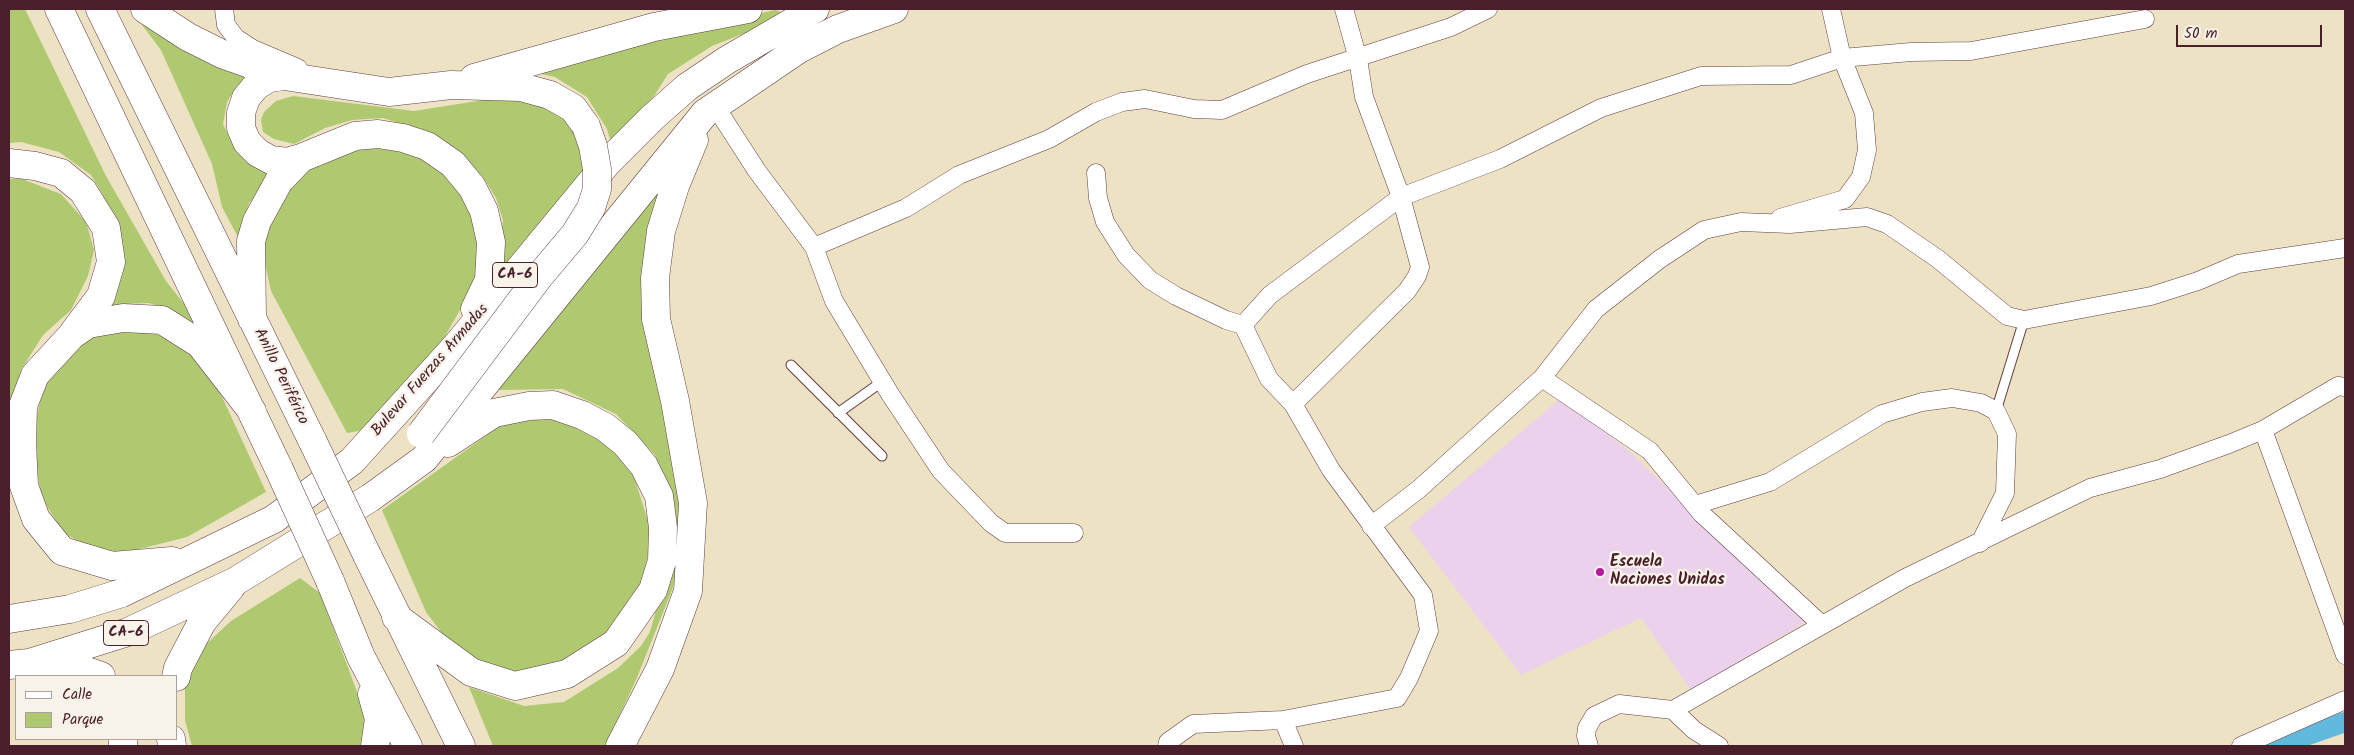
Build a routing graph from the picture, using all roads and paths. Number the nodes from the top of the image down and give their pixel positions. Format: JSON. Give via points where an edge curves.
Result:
{"nodes":[{"id":1,"x":59,"y":9,"type":"edge"},
{"id":2,"x":100,"y":9,"type":"edge"},
{"id":3,"x":145,"y":9,"type":"edge"},
{"id":4,"x":224,"y":9,"type":"edge"},
{"id":5,"x":748,"y":9,"type":"edge"},
{"id":6,"x":815,"y":9,"type":"edge"},
{"id":7,"x":894,"y":9,"type":"edge"},
{"id":8,"x":1344,"y":9,"type":"edge"},
{"id":9,"x":1488,"y":9,"type":"edge"},
{"id":10,"x":1832,"y":9,"type":"edge"},
{"id":11,"x":2145,"y":19,"type":"dead end"},
{"id":12,"x":1842,"y":58,"type":"junction"},
{"id":13,"x":1358,"y":59,"type":"junction"},
{"id":14,"x":284,"y":76,"type":"junction"},
{"id":15,"x":451,"y":84,"type":"junction"},
{"id":16,"x":337,"y":85,"type":"junction"},
{"id":17,"x":710,"y":109,"type":"junction"},
{"id":18,"x":301,"y":158,"type":"junction"},
{"id":19,"x":9,"y":163,"type":"edge"},
{"id":20,"x":1096,"y":174,"type":"dead end"},
{"id":21,"x":1401,"y":197,"type":"junction"},
{"id":22,"x":1768,"y":223,"type":"junction"},
{"id":23,"x":814,"y":247,"type":"junction"},
{"id":24,"x":2345,"y":248,"type":"edge"},
{"id":25,"x":252,"y":319,"type":"junction"},
{"id":26,"x":2024,"y":320,"type":"junction"},
{"id":27,"x":1243,"y":325,"type":"junction"},
{"id":28,"x":72,"y":336,"type":"junction"},
{"id":29,"x":456,"y":345,"type":"junction"},
{"id":30,"x":790,"y":365,"type":"dead end"},
{"id":31,"x":1542,"y":378,"type":"junction"},
{"id":32,"x":882,"y":381,"type":"junction"},
{"id":33,"x":2345,"y":387,"type":"edge"},
{"id":34,"x":1293,"y":404,"type":"junction"},
{"id":35,"x":252,"y":411,"type":"junction"},
{"id":36,"x":1996,"y":411,"type":"junction"},
{"id":37,"x":838,"y":413,"type":"junction"},
{"id":38,"x":2263,"y":430,"type":"junction"},
{"id":39,"x":423,"y":447,"type":"junction"},
{"id":40,"x":882,"y":456,"type":"dead end"},
{"id":41,"x":1695,"y":505,"type":"junction"},
{"id":42,"x":1371,"y":526,"type":"junction"},
{"id":43,"x":1074,"y":534,"type":"dead end"},
{"id":44,"x":1980,"y":543,"type":"junction"},
{"id":45,"x":218,"y":545,"type":"junction"},
{"id":46,"x":236,"y":582,"type":"junction"},
{"id":47,"x":396,"y":617,"type":"junction"},
{"id":48,"x":9,"y":619,"type":"edge"},
{"id":49,"x":1822,"y":625,"type":"junction"},
{"id":50,"x":2345,"y":655,"type":"edge"},
{"id":51,"x":362,"y":656,"type":"junction"},
{"id":52,"x":19,"y":664,"type":"edge"},
{"id":53,"x":98,"y":675,"type":"edge"},
{"id":54,"x":176,"y":675,"type":"edge"},
{"id":55,"x":2345,"y":700,"type":"edge"},
{"id":56,"x":1673,"y":710,"type":"junction"},
{"id":57,"x":379,"y":719,"type":"junction"},
{"id":58,"x":1283,"y":720,"type":"junction"},
{"id":59,"x":375,"y":746,"type":"edge"},
{"id":60,"x":388,"y":746,"type":"edge"},
{"id":61,"x":408,"y":746,"type":"edge"},
{"id":62,"x":461,"y":746,"type":"edge"},
{"id":63,"x":620,"y":746,"type":"edge"},
{"id":64,"x":1167,"y":746,"type":"edge"},
{"id":65,"x":1294,"y":746,"type":"edge"},
{"id":66,"x":1589,"y":746,"type":"edge"},
{"id":67,"x":1719,"y":746,"type":"edge"},
{"id":68,"x":2241,"y":746,"type":"edge"}],
"edges":[{"from":1,"to":35,"type":"highway"},
{"from":2,"to":25,"type":"highway","name":"Anillo Periférico"},
{"from":3,"to":14,"type":"highway","via":[[222,54]]},
{"from":4,"to":16,"type":"street","via":[[226,25],[236,38],[253,49]]},
{"from":5,"to":15,"type":"highway","via":[[654,27]]},
{"from":6,"to":29,"type":"highway","name":"Bulevar Fuerzas Armadas","number":"CA-6","via":[[727,60],[687,87],[652,118],[607,163]]},
{"from":7,"to":17,"type":"highway","number":"CA-6","via":[[838,29],[799,49]]},
{"from":8,"to":13,"type":"street"},
{"from":9,"to":13,"type":"street","via":[[1451,27]]},
{"from":10,"to":12,"type":"street"},
{"from":11,"to":12,"type":"street","via":[[1971,51]]},
{"from":12,"to":21,"type":"street","via":[[1791,75],[1701,76],[1602,108],[1500,159]]},
{"from":12,"to":22,"type":"street","via":[[1864,113],[1866,150],[1861,177],[1845,199]]},
{"from":13,"to":21,"type":"street","via":[[1364,97]]},
{"from":13,"to":23,"type":"street","via":[[1306,74],[1222,110],[1194,109],[1153,100],[1122,102],[1096,112],[1049,139],[959,175],[906,208]]},
{"from":14,"to":16,"type":"highway"},
{"from":14,"to":18,"type":"highway","via":[[269,78],[246,98],[241,128],[247,142],[271,160],[287,162]]},
{"from":15,"to":16,"type":"highway","via":[[389,92]]},
{"from":15,"to":39,"type":"highway","bridge":true,"via":[[521,87],[550,95],[573,108],[586,126],[593,146],[597,189],[591,208],[575,234],[538,278]]},
{"from":17,"to":23,"type":"street"},
{"from":17,"to":39,"type":"highway","number":"CA-6"},
{"from":17,"to":63,"type":"highway","via":[[675,186],[661,231],[655,278],[656,320],[693,502],[688,591],[660,669]]},
{"from":18,"to":25,"type":"highway","via":[[279,181],[257,221],[251,241]]},
{"from":18,"to":29,"type":"highway","via":[[354,136],[378,134],[427,146],[453,164],[472,187],[484,212],[491,242],[489,280]]},
{"from":19,"to":28,"type":"highway","via":[[61,173],[83,191],[106,228],[111,262],[101,296]]},
{"from":20,"to":27,"type":"street","via":[[1105,222],[1126,255],[1150,280],[1176,296]]},
{"from":21,"to":27,"type":"street","via":[[1270,295]]},
{"from":21,"to":34,"type":"street","via":[[1418,254],[1418,276],[1408,291]]},
{"from":22,"to":26,"type":"street","via":[[1790,224],[1867,216],[1887,224],[1938,259],[2007,316]]},
{"from":22,"to":31,"type":"street","via":[[1741,222],[1704,230],[1660,259],[1596,310]]},
{"from":23,"to":32,"type":"street","via":[[834,301]]},
{"from":24,"to":26,"type":"street","via":[[2238,264],[2152,296]]},
{"from":25,"to":47,"type":"highway","name":"Anillo Periférico","bridge":true},
{"from":26,"to":36,"type":"lane"},
{"from":27,"to":34,"type":"street","via":[[1269,379]]},
{"from":28,"to":35,"type":"highway","via":[[88,324],[123,318],[162,320],[200,344]]},
{"from":28,"to":45,"type":"highway","via":[[35,375],[23,406],[24,486],[36,519],[62,550],[112,566],[167,563]]},
{"from":29,"to":45,"type":"highway","name":"Bulevar Fuerzas Armadas","number":"CA-6","via":[[352,461],[274,519]]},
{"from":30,"to":37,"type":"lane"},
{"from":31,"to":41,"type":"street","via":[[1650,451]]},
{"from":31,"to":42,"type":"street","via":[[1419,489]]},
{"from":32,"to":37,"type":"lane"},
{"from":32,"to":43,"type":"street","via":[[941,471],[991,523],[1005,533]]},
{"from":33,"to":38,"type":"street","via":[[2338,386]]},
{"from":34,"to":42,"type":"street","via":[[1331,470]]},
{"from":35,"to":51,"type":"highway","bridge":true},
{"from":36,"to":41,"type":"street","via":[[1981,403],[1952,398],[1922,402],[1882,414],[1770,482]]},
{"from":36,"to":44,"type":"street","via":[[2008,434],[2005,493]]},
{"from":37,"to":40,"type":"lane"},
{"from":38,"to":44,"type":"street","via":[[2160,469],[2090,488]]},
{"from":38,"to":50,"type":"street"},
{"from":39,"to":46,"type":"highway","number":"CA-6","via":[[370,498]]},
{"from":39,"to":47,"type":"highway","via":[[494,413],[553,405],[582,415],[625,443],[644,466],[659,496],[663,528],[662,561],[653,590],[616,643],[567,674],[514,686],[471,672]]},
{"from":41,"to":49,"type":"street"},
{"from":42,"to":58,"type":"street","via":[[1424,595],[1429,631],[1409,678],[1397,698]]},
{"from":44,"to":49,"type":"street","via":[[1905,578]]},
{"from":45,"to":48,"type":"highway","name":"Bulevar Fuerzas Armadas","number":"CA-6","via":[[122,593],[70,609]]},
{"from":46,"to":52,"type":"highway","number":"CA-6","via":[[128,632]]},
{"from":46,"to":54,"type":"highway","via":[[202,622]]},
{"from":47,"to":62,"type":"highway","name":"Anillo Periférico"},
{"from":49,"to":56,"type":"street"},
{"from":51,"to":57,"type":"highway"},
{"from":51,"to":61,"type":"highway"},
{"from":52,"to":53,"type":"highway","via":[[69,665]]},
{"from":55,"to":68,"type":"street"},
{"from":56,"to":66,"type":"street","via":[[1618,704],[1594,716],[1587,728]]},
{"from":56,"to":67,"type":"street","via":[[1694,730]]},
{"from":57,"to":59,"type":"highway"},
{"from":57,"to":60,"type":"highway"},
{"from":58,"to":64,"type":"street","via":[[1193,724]]},
{"from":58,"to":65,"type":"street"}]}
